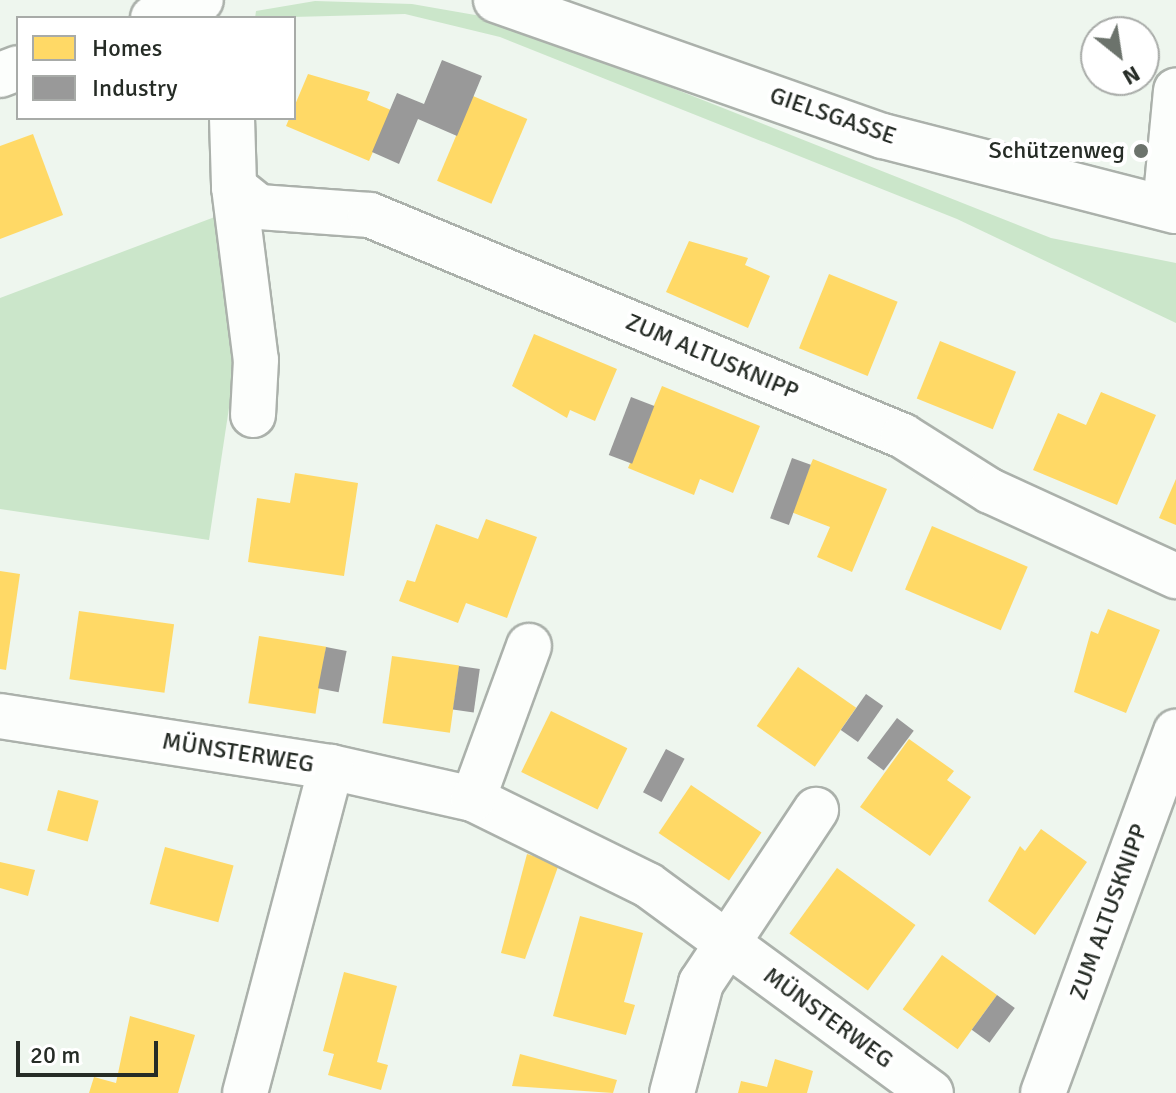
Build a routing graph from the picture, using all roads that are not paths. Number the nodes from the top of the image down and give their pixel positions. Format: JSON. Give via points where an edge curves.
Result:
{"nodes":[{"id":1,"x":201,"y":0,"type":"edge"},
{"id":2,"x":496,"y":0,"type":"edge"},
{"id":3,"x":158,"y":16,"type":"edge"},
{"id":4,"x":1176,"y":91,"type":"edge"},
{"id":5,"x":232,"y":120,"type":"edge"},
{"id":6,"x":234,"y":187,"type":"junction"},
{"id":7,"x":1170,"y":209,"type":"edge"},
{"id":8,"x":253,"y":415,"type":"dead end"},
{"id":9,"x":1176,"y":576,"type":"edge"},
{"id":10,"x":529,"y":646,"type":"dead end"},
{"id":11,"x":0,"y":716,"type":"edge"},
{"id":12,"x":1176,"y":732,"type":"edge"},
{"id":13,"x":331,"y":767,"type":"junction"},
{"id":14,"x":473,"y":799,"type":"junction"},
{"id":15,"x":816,"y":810,"type":"dead end"},
{"id":16,"x":726,"y":943,"type":"junction"},
{"id":17,"x":245,"y":1093,"type":"edge"},
{"id":18,"x":672,"y":1093,"type":"edge"},
{"id":19,"x":931,"y":1093,"type":"edge"},
{"id":20,"x":1043,"y":1093,"type":"edge"}],
"edges":[{"from":1,"to":3,"type":"street"},
{"from":2,"to":7,"type":"street","name":"GIELSGASSE","via":[[883,136]]},
{"from":4,"to":7,"type":"street"},
{"from":5,"to":6,"type":"street"},
{"from":6,"to":8,"type":"street","via":[[256,360]]},
{"from":6,"to":9,"type":"street","name":"ZUM ALTUSKNIPP","via":[[259,207],[370,215],[399,226],[903,436],[990,491]]},
{"from":10,"to":14,"type":"street"},
{"from":11,"to":13,"type":"street","name":"MÜNSTERWEG"},
{"from":12,"to":20,"type":"street","name":"ZUM ALTUSKNIPP"},
{"from":13,"to":14,"type":"street","name":"MÜNSTERWEG"},
{"from":13,"to":17,"type":"street"},
{"from":14,"to":16,"type":"street","name":"MÜNSTERWEG","via":[[648,885]]},
{"from":15,"to":16,"type":"street"},
{"from":16,"to":18,"type":"street","via":[[701,983]]},
{"from":16,"to":19,"type":"street","name":"MÜNSTERWEG"}]}
